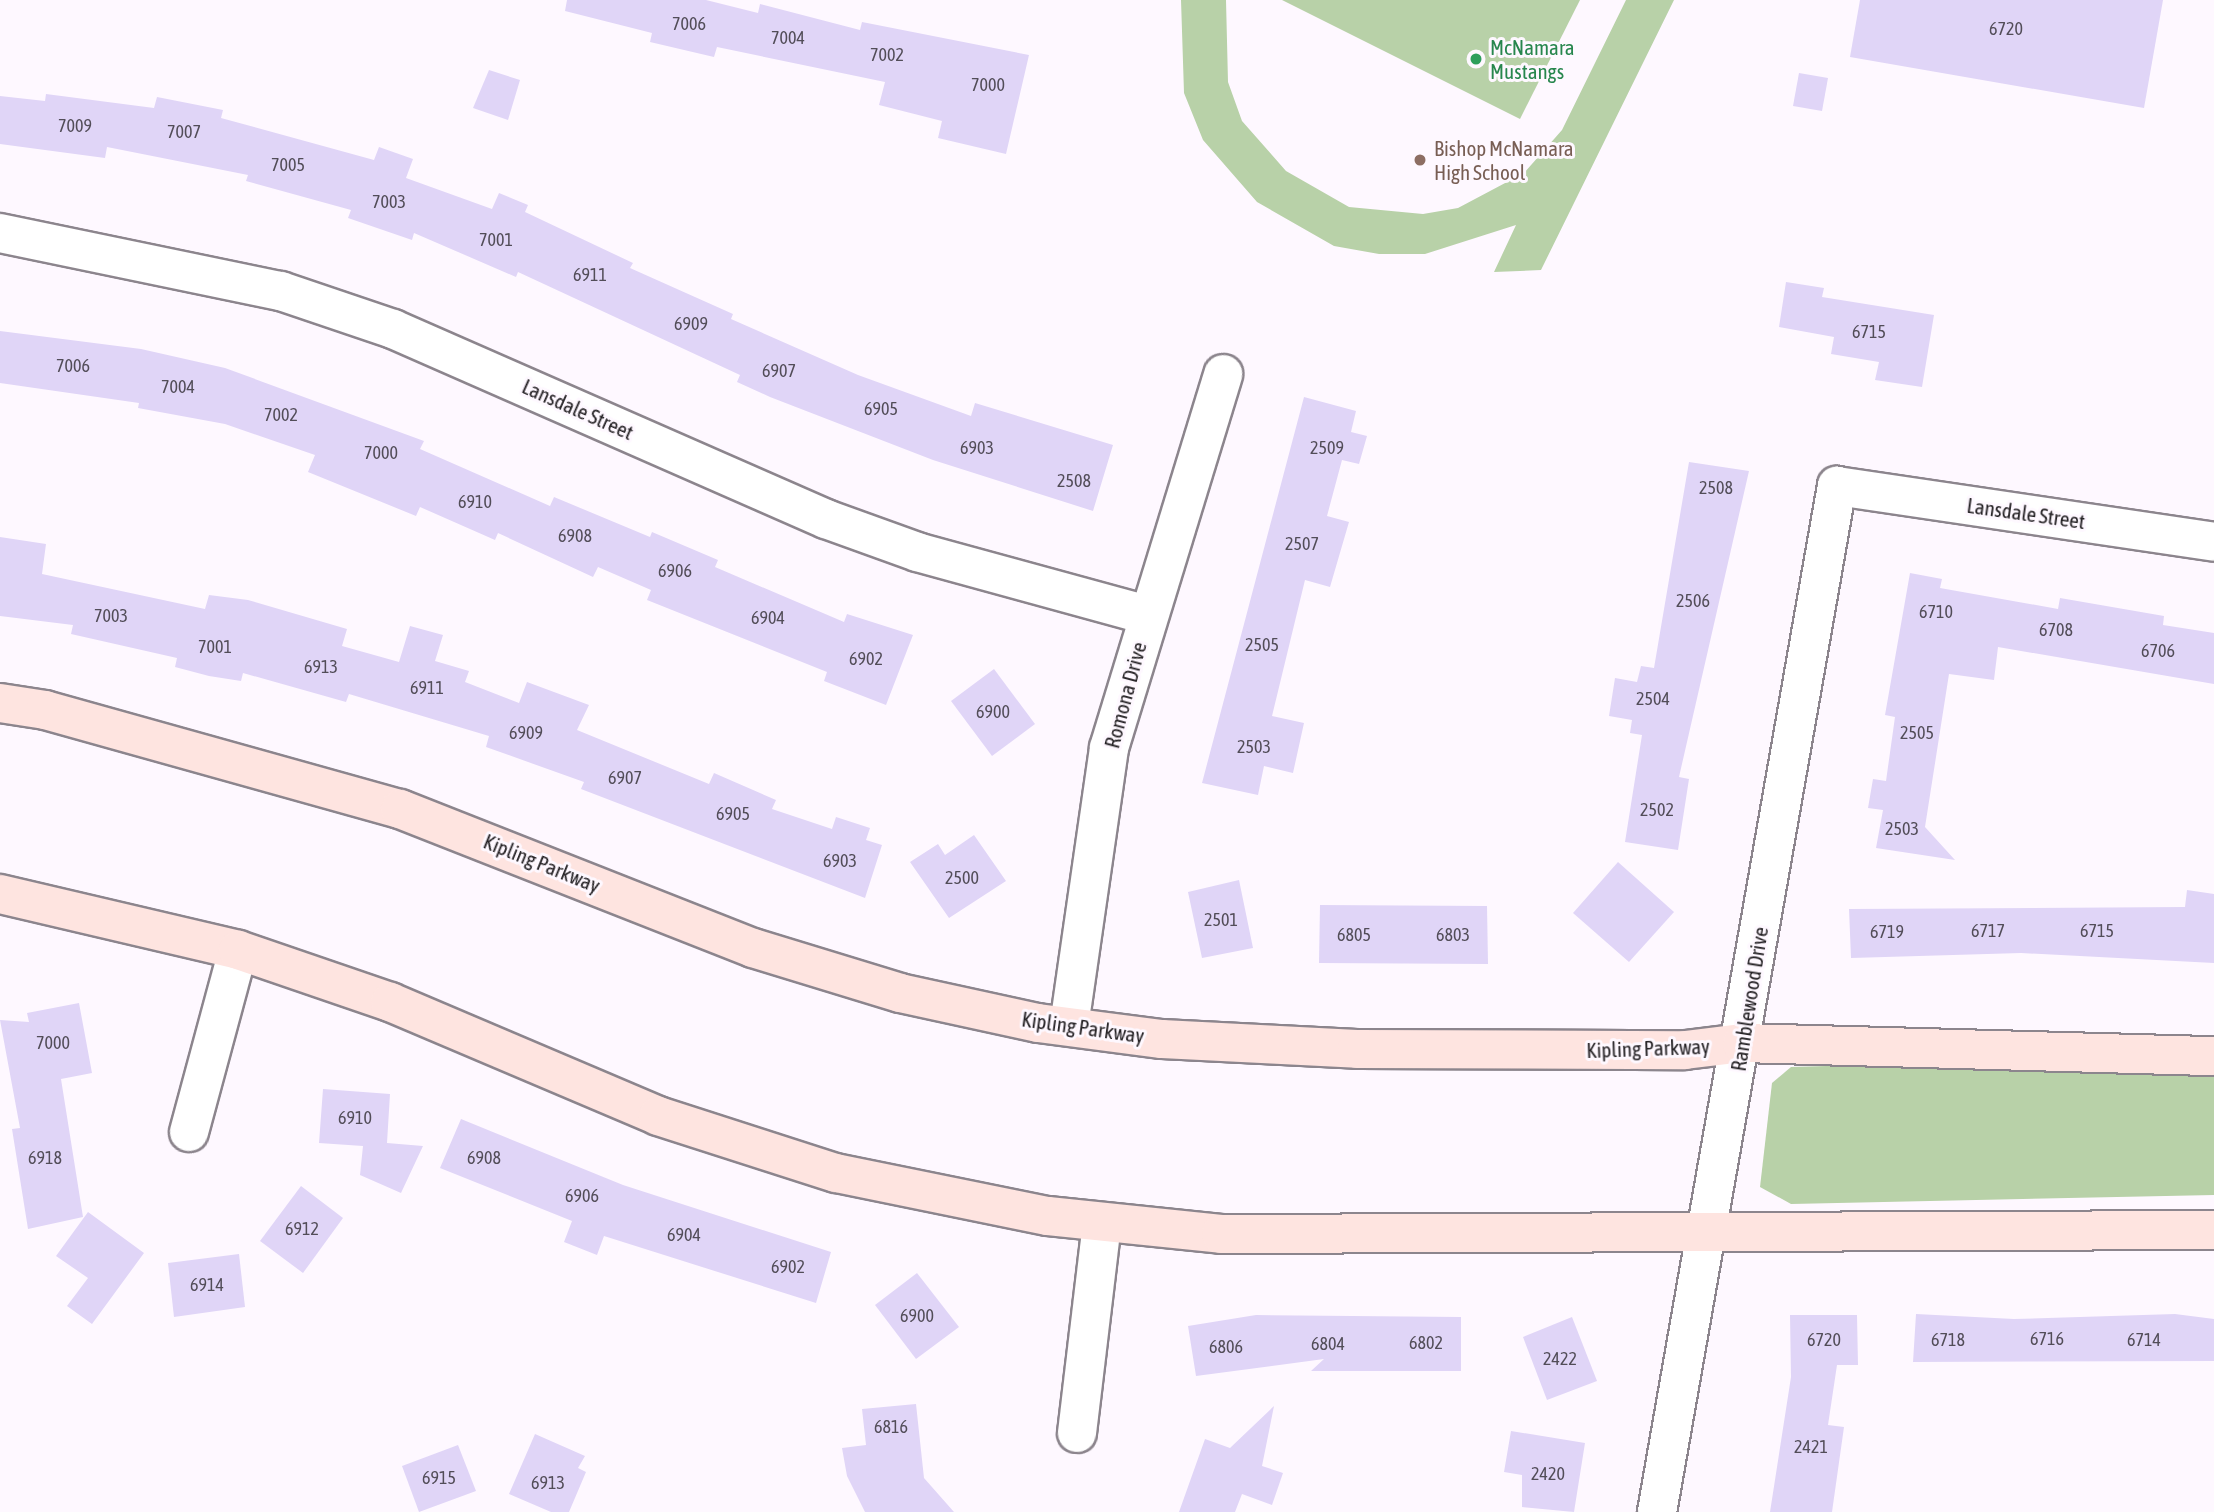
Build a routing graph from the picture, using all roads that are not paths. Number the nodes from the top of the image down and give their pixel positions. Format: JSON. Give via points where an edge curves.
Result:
{"nodes":[{"id":1,"x":0,"y":233,"type":"edge"},
{"id":2,"x":1223,"y":374,"type":"dead end"},
{"id":3,"x":1837,"y":486,"type":"joint"},
{"id":4,"x":2214,"y":542,"type":"edge"},
{"id":5,"x":1147,"y":615,"type":"junction"},
{"id":6,"x":0,"y":702,"type":"edge"},
{"id":7,"x":0,"y":894,"type":"edge"},
{"id":8,"x":238,"y":950,"type":"junction"},
{"id":9,"x":1069,"y":1026,"type":"junction"},
{"id":10,"x":1742,"y":1043,"type":"junction"},
{"id":11,"x":2214,"y":1056,"type":"edge"},
{"id":12,"x":189,"y":1132,"type":"dead end"},
{"id":13,"x":1102,"y":1223,"type":"junction"},
{"id":14,"x":2214,"y":1230,"type":"edge"},
{"id":15,"x":1711,"y":1231,"type":"junction"},
{"id":16,"x":1077,"y":1433,"type":"dead end"},
{"id":17,"x":1657,"y":1512,"type":"edge"}],
"edges":[{"from":1,"to":5,"type":"street","name":"Lansdale Street","via":[[144,259],[306,300],[393,329],[826,519],[917,552]]},
{"from":2,"to":5,"type":"street","name":"Romona Drive"},
{"from":3,"to":4,"type":"street","name":"Lansdale Street"},
{"from":3,"to":10,"type":"street","name":"Ramblewood Drive"},
{"from":5,"to":9,"type":"street","name":"Romona Drive","via":[[1109,748]]},
{"from":6,"to":9,"type":"street","name":"Kipling Parkway","via":[[45,709],[400,809],[753,948],[851,978]]},
{"from":7,"to":8,"type":"street"},
{"from":8,"to":12,"type":"street"},
{"from":8,"to":13,"type":"street","via":[[390,1002],[658,1116],[823,1169]]},
{"from":9,"to":10,"type":"street","name":"Kipling Parkway","via":[[1162,1039],[1357,1049],[1685,1050]]},
{"from":10,"to":11,"type":"street","name":"Kipling Parkway"},
{"from":10,"to":15,"type":"street","name":"Ramblewood Drive"},
{"from":13,"to":15,"type":"street","via":[[1221,1234]]},
{"from":13,"to":16,"type":"street"},
{"from":14,"to":15,"type":"street"},
{"from":15,"to":17,"type":"street","name":"Ramblewood Drive"}]}
